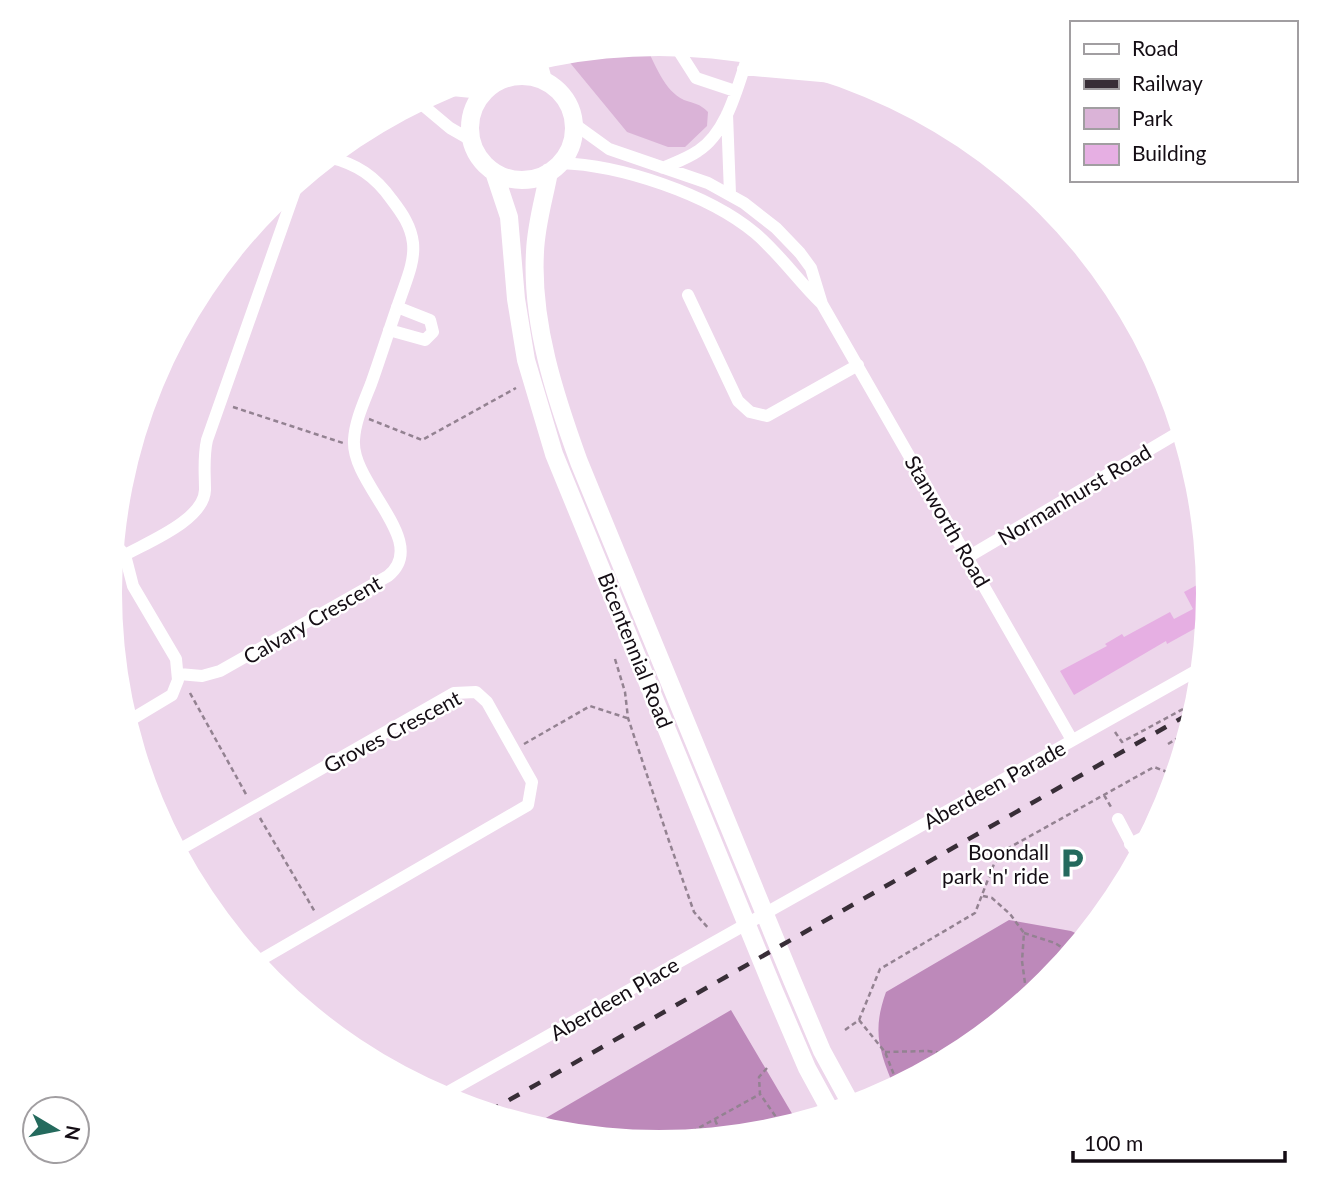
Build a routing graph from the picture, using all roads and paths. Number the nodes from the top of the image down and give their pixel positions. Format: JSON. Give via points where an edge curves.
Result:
{"nodes":[{"id":1,"x":682,"y":57,"type":"edge"},
{"id":2,"x":745,"y":63,"type":"edge"},
{"id":3,"x":540,"y":69,"type":"edge"},
{"id":4,"x":743,"y":69,"type":"junction"},
{"id":5,"x":797,"y":74,"type":"edge"},
{"id":6,"x":544,"y":80,"type":"junction"},
{"id":7,"x":492,"y":82,"type":"edge"},
{"id":8,"x":489,"y":83,"type":"edge"},
{"id":9,"x":735,"y":91,"type":"junction"},
{"id":10,"x":427,"y":108,"type":"edge"},
{"id":11,"x":727,"y":114,"type":"junction"},
{"id":12,"x":573,"y":123,"type":"junction"},
{"id":13,"x":471,"y":140,"type":"junction"},
{"id":14,"x":340,"y":161,"type":"edge"},
{"id":15,"x":555,"y":168,"type":"junction"},
{"id":16,"x":663,"y":168,"type":"junction"},
{"id":17,"x":494,"y":173,"type":"junction"},
{"id":18,"x":730,"y":194,"type":"junction"},
{"id":19,"x":291,"y":202,"type":"edge"},
{"id":20,"x":688,"y":295,"type":"dead end"},
{"id":21,"x":822,"y":304,"type":"junction"},
{"id":22,"x":397,"y":307,"type":"junction"},
{"id":23,"x":389,"y":330,"type":"junction"},
{"id":24,"x":858,"y":365,"type":"junction"},
{"id":25,"x":516,"y":388,"type":"dead end"},
{"id":26,"x":220,"y":402,"type":"junction"},
{"id":27,"x":359,"y":416,"type":"junction"},
{"id":28,"x":1173,"y":436,"type":"edge"},
{"id":29,"x":354,"y":443,"type":"junction"},
{"id":30,"x":125,"y":555,"type":"joint"},
{"id":31,"x":968,"y":557,"type":"junction"},
{"id":32,"x":615,"y":659,"type":"dead end"},
{"id":33,"x":179,"y":674,"type":"junction"},
{"id":34,"x":1189,"y":675,"type":"edge"},
{"id":35,"x":190,"y":693,"type":"dead end"},
{"id":36,"x":1183,"y":709,"type":"edge"},
{"id":37,"x":136,"y":716,"type":"edge"},
{"id":38,"x":628,"y":718,"type":"junction"},
{"id":39,"x":1108,"y":720,"type":"junction"},
{"id":40,"x":1176,"y":739,"type":"edge"},
{"id":41,"x":1072,"y":740,"type":"junction"},
{"id":42,"x":1168,"y":744,"type":"dead end"},
{"id":43,"x":515,"y":750,"type":"junction"},
{"id":44,"x":1166,"y":772,"type":"edge"},
{"id":45,"x":250,"y":802,"type":"dead end"},
{"id":46,"x":257,"y":813,"type":"dead end"},
{"id":47,"x":1118,"y":819,"type":"dead end"},
{"id":48,"x":1135,"y":841,"type":"edge"},
{"id":49,"x":1130,"y":844,"type":"junction"},
{"id":50,"x":186,"y":846,"type":"edge"},
{"id":51,"x":1132,"y":847,"type":"edge"},
{"id":52,"x":983,"y":896,"type":"junction"},
{"id":53,"x":787,"y":900,"type":"joint"},
{"id":54,"x":322,"y":924,"type":"junction"},
{"id":55,"x":709,"y":929,"type":"dead end"},
{"id":56,"x":1024,"y":933,"type":"junction"},
{"id":57,"x":1062,"y":948,"type":"edge"},
{"id":58,"x":264,"y":957,"type":"edge"},
{"id":59,"x":1025,"y":986,"type":"edge"},
{"id":60,"x":859,"y":1020,"type":"junction"},
{"id":61,"x":845,"y":1030,"type":"dead end"},
{"id":62,"x":885,"y":1052,"type":"junction"},
{"id":63,"x":937,"y":1052,"type":"edge"},
{"id":64,"x":767,"y":1068,"type":"dead end"},
{"id":65,"x":894,"y":1076,"type":"edge"},
{"id":66,"x":454,"y":1089,"type":"edge"},
{"id":67,"x":760,"y":1094,"type":"junction"},
{"id":68,"x":847,"y":1096,"type":"edge"},
{"id":69,"x":826,"y":1104,"type":"edge"},
{"id":70,"x":777,"y":1117,"type":"edge"},
{"id":71,"x":715,"y":1119,"type":"junction"},
{"id":72,"x":718,"y":1126,"type":"edge"},
{"id":73,"x":698,"y":1129,"type":"edge"}],
"edges":[{"from":1,"to":9,"type":"street","via":[[696,78]]},
{"from":2,"to":4,"type":"street"},
{"from":3,"to":6,"type":"main road"},
{"from":4,"to":5,"type":"street"},
{"from":4,"to":9,"type":"street"},
{"from":6,"to":7,"type":"main road","via":[[517,76]]},
{"from":6,"to":12,"type":"main road","via":[[564,98]]},
{"from":8,"to":13,"type":"main road","via":[[473,108]]},
{"from":9,"to":11,"type":"street"},
{"from":10,"to":13,"type":"street"},
{"from":11,"to":16,"type":"street","via":[[703,148]]},
{"from":11,"to":18,"type":"street"},
{"from":12,"to":15,"type":"main road","via":[[570,144]]},
{"from":12,"to":16,"type":"street","name":"Stanworth Road","via":[[609,149]]},
{"from":13,"to":17,"type":"main road"},
{"from":14,"to":22,"type":"street","name":"Calvary Crescent","via":[[375,179],[408,225],[414,256]]},
{"from":15,"to":17,"type":"main road","via":[[522,180]]},
{"from":15,"to":21,"type":"street","name":"Stanworth Road","via":[[589,164],[718,209],[758,236]]},
{"from":15,"to":68,"type":"main road","name":"Bicentennial Road","via":[[538,218],[535,271],[543,337],[558,400],[579,462],[753,887],[822,1051]]},
{"from":16,"to":18,"type":"street","name":"Stanworth Road"},
{"from":17,"to":69,"type":"main road","name":"Bicentennial Road","via":[[509,217],[526,360],[554,454],[774,991]]},
{"from":18,"to":21,"type":"street","name":"Stanworth Road","via":[[776,228],[800,253],[811,268]]},
{"from":19,"to":26,"type":"street"},
{"from":20,"to":24,"type":"street","via":[[738,401],[750,412],[766,416]]},
{"from":21,"to":24,"type":"street","name":"Stanworth Road"},
{"from":22,"to":23,"type":"street","name":"Calvary Crescent"},
{"from":22,"to":23,"type":"street","via":[[430,320],[433,332],[425,340]]},
{"from":23,"to":27,"type":"street","name":"Calvary Crescent"},
{"from":24,"to":31,"type":"street","name":"Stanworth Road"},
{"from":25,"to":27,"type":"path","via":[[422,440]]},
{"from":26,"to":29,"type":"path","via":[[331,441]]},
{"from":26,"to":30,"type":"street","via":[[203,454],[205,491],[200,507]]},
{"from":27,"to":29,"type":"street","name":"Calvary Crescent"},
{"from":28,"to":31,"type":"street","name":"Normanhurst Road"},
{"from":29,"to":33,"type":"street","name":"Calvary Crescent","via":[[360,470],[403,546],[396,570],[220,671],[202,676]]},
{"from":30,"to":33,"type":"street","via":[[134,586],[173,653]]},
{"from":31,"to":41,"type":"street","name":"Stanworth Road"},
{"from":32,"to":38,"type":"path"},
{"from":33,"to":37,"type":"street","via":[[172,695]]},
{"from":34,"to":39,"type":"street","name":"Aberdeen Parade"},
{"from":35,"to":45,"type":"path"},
{"from":36,"to":39,"type":"path","via":[[1122,742]]},
{"from":38,"to":43,"type":"path","via":[[590,706]]},
{"from":38,"to":55,"type":"path","via":[[694,912]]},
{"from":39,"to":41,"type":"street","name":"Aberdeen Parade"},
{"from":40,"to":42,"type":"path"},
{"from":41,"to":53,"type":"street","name":"Aberdeen Parade"},
{"from":43,"to":50,"type":"street","name":"Groves Crescent","via":[[482,696],[461,691]]},
{"from":43,"to":54,"type":"street","name":"Groves Crescent","via":[[532,782],[524,809]]},
{"from":44,"to":52,"type":"path","via":[[1154,767],[1005,850],[994,864]]},
{"from":46,"to":54,"type":"path"},
{"from":47,"to":49,"type":"street"},
{"from":48,"to":49,"type":"street"},
{"from":49,"to":51,"type":"street"},
{"from":52,"to":56,"type":"path","via":[[1010,914]]},
{"from":52,"to":60,"type":"path","via":[[967,919],[880,969]]},
{"from":53,"to":66,"type":"street","name":"Aberdeen Place"},
{"from":54,"to":58,"type":"street","name":"Groves Crescent"},
{"from":56,"to":57,"type":"path"},
{"from":56,"to":59,"type":"path"},
{"from":60,"to":61,"type":"path"},
{"from":60,"to":62,"type":"path"},
{"from":62,"to":63,"type":"path"},
{"from":62,"to":65,"type":"path"},
{"from":64,"to":67,"type":"path","via":[[759,1077]]},
{"from":67,"to":70,"type":"path"},
{"from":67,"to":71,"type":"path"},
{"from":71,"to":72,"type":"path"},
{"from":71,"to":73,"type":"path"}]}
